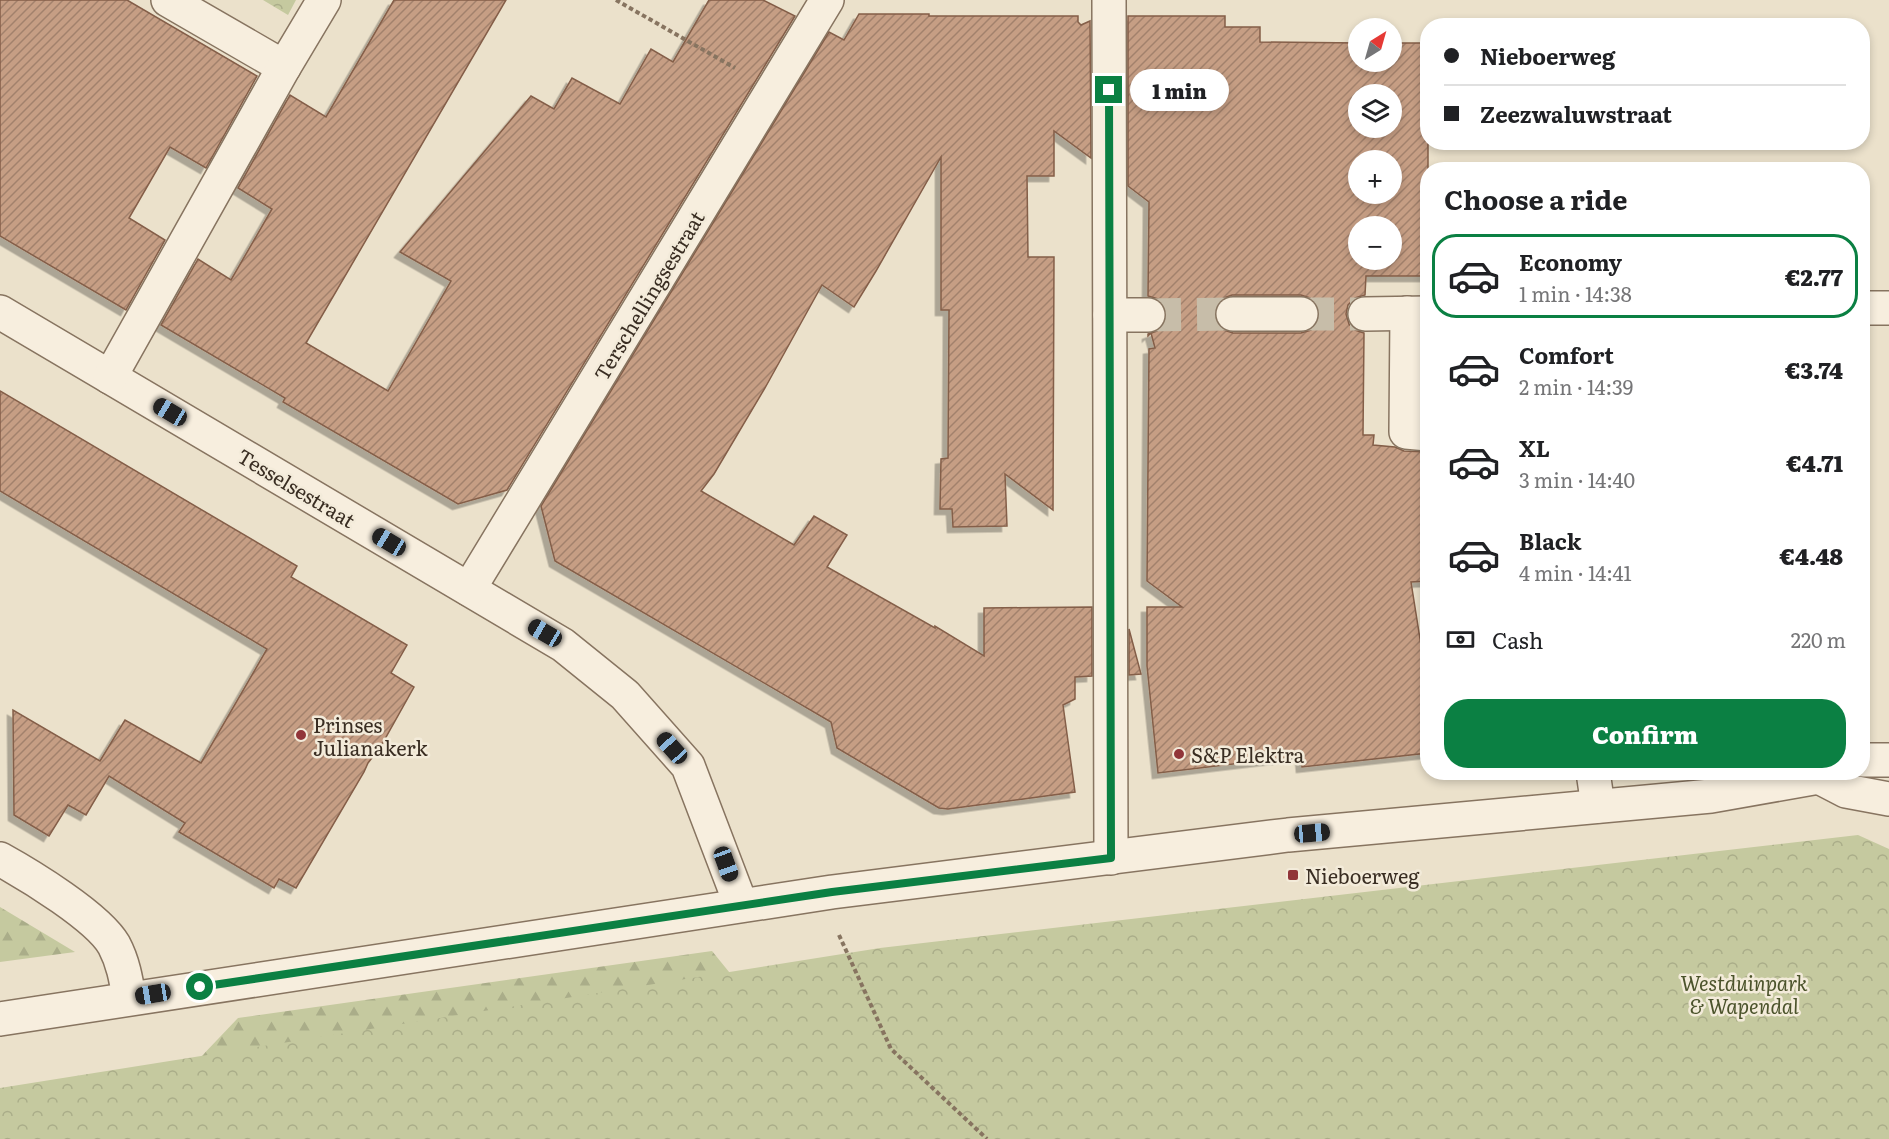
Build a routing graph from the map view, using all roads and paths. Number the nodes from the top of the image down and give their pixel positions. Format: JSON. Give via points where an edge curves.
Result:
{"nodes":[{"id":1,"x":168,"y":0,"type":"edge"},
{"id":2,"x":324,"y":0,"type":"edge"},
{"id":3,"x":616,"y":0,"type":"edge"},
{"id":4,"x":827,"y":0,"type":"edge"},
{"id":5,"x":1109,"y":0,"type":"edge"},
{"id":6,"x":284,"y":67,"type":"junction"},
{"id":7,"x":772,"y":90,"type":"junction"},
{"id":8,"x":1870,"y":308,"type":"edge"},
{"id":9,"x":1889,"y":308,"type":"edge"},
{"id":10,"x":0,"y":312,"type":"edge"},
{"id":11,"x":1417,"y":313,"type":"edge"},
{"id":12,"x":1233,"y":314,"type":"tunnel mouth"},
{"id":13,"x":1300,"y":314,"type":"tunnel mouth"},
{"id":14,"x":1365,"y":314,"type":"tunnel mouth"},
{"id":15,"x":1110,"y":315,"type":"junction"},
{"id":16,"x":1148,"y":315,"type":"tunnel mouth"},
{"id":17,"x":110,"y":377,"type":"junction"},
{"id":18,"x":1420,"y":433,"type":"edge"},
{"id":19,"x":469,"y":589,"type":"junction"},
{"id":20,"x":1870,"y":760,"type":"edge"},
{"id":21,"x":1889,"y":760,"type":"edge"},
{"id":22,"x":1594,"y":780,"type":"edge"},
{"id":23,"x":1797,"y":780,"type":"edge"},
{"id":24,"x":1831,"y":780,"type":"edge"},
{"id":25,"x":1889,"y":799,"type":"edge"},
{"id":26,"x":1598,"y":806,"type":"junction"},
{"id":27,"x":1111,"y":858,"type":"junction"},
{"id":28,"x":0,"y":859,"type":"edge"},
{"id":29,"x":832,"y":892,"type":"junction"},
{"id":30,"x":741,"y":905,"type":"junction"},
{"id":31,"x":129,"y":998,"type":"junction"},
{"id":32,"x":0,"y":1019,"type":"edge"},
{"id":33,"x":987,"y":1139,"type":"edge"}],
"edges":[{"from":1,"to":6,"type":"street"},
{"from":2,"to":6,"type":"street"},
{"from":3,"to":7,"type":"path"},
{"from":4,"to":7,"type":"street","name":"Terschellingsestraat"},
{"from":5,"to":15,"type":"street"},
{"from":6,"to":17,"type":"street"},
{"from":7,"to":19,"type":"street","name":"Terschellingsestraat"},
{"from":8,"to":9,"type":"street"},
{"from":10,"to":17,"type":"street","name":"Tesselsestraat"},
{"from":11,"to":14,"type":"street"},
{"from":11,"to":18,"type":"street","via":[[1406,432]]},
{"from":12,"to":13,"type":"street"},
{"from":15,"to":16,"type":"street"},
{"from":15,"to":27,"type":"street"},
{"from":17,"to":19,"type":"street","name":"Tesselsestraat"},
{"from":19,"to":30,"type":"street","name":"Tesselsestraat","via":[[564,645],[625,695],[688,766]]},
{"from":20,"to":21,"type":"street"},
{"from":22,"to":26,"type":"street"},
{"from":23,"to":26,"type":"street","via":[[1711,796]]},
{"from":24,"to":25,"type":"street","via":[[1846,791]]},
{"from":26,"to":27,"type":"street","via":[[1288,835]]},
{"from":27,"to":29,"type":"street"},
{"from":28,"to":31,"type":"street","via":[[88,918],[112,942],[123,965]]},
{"from":29,"to":30,"type":"street"},
{"from":29,"to":33,"type":"path","via":[[840,939],[891,1049]]},
{"from":30,"to":31,"type":"street"},
{"from":31,"to":32,"type":"street"}]}
